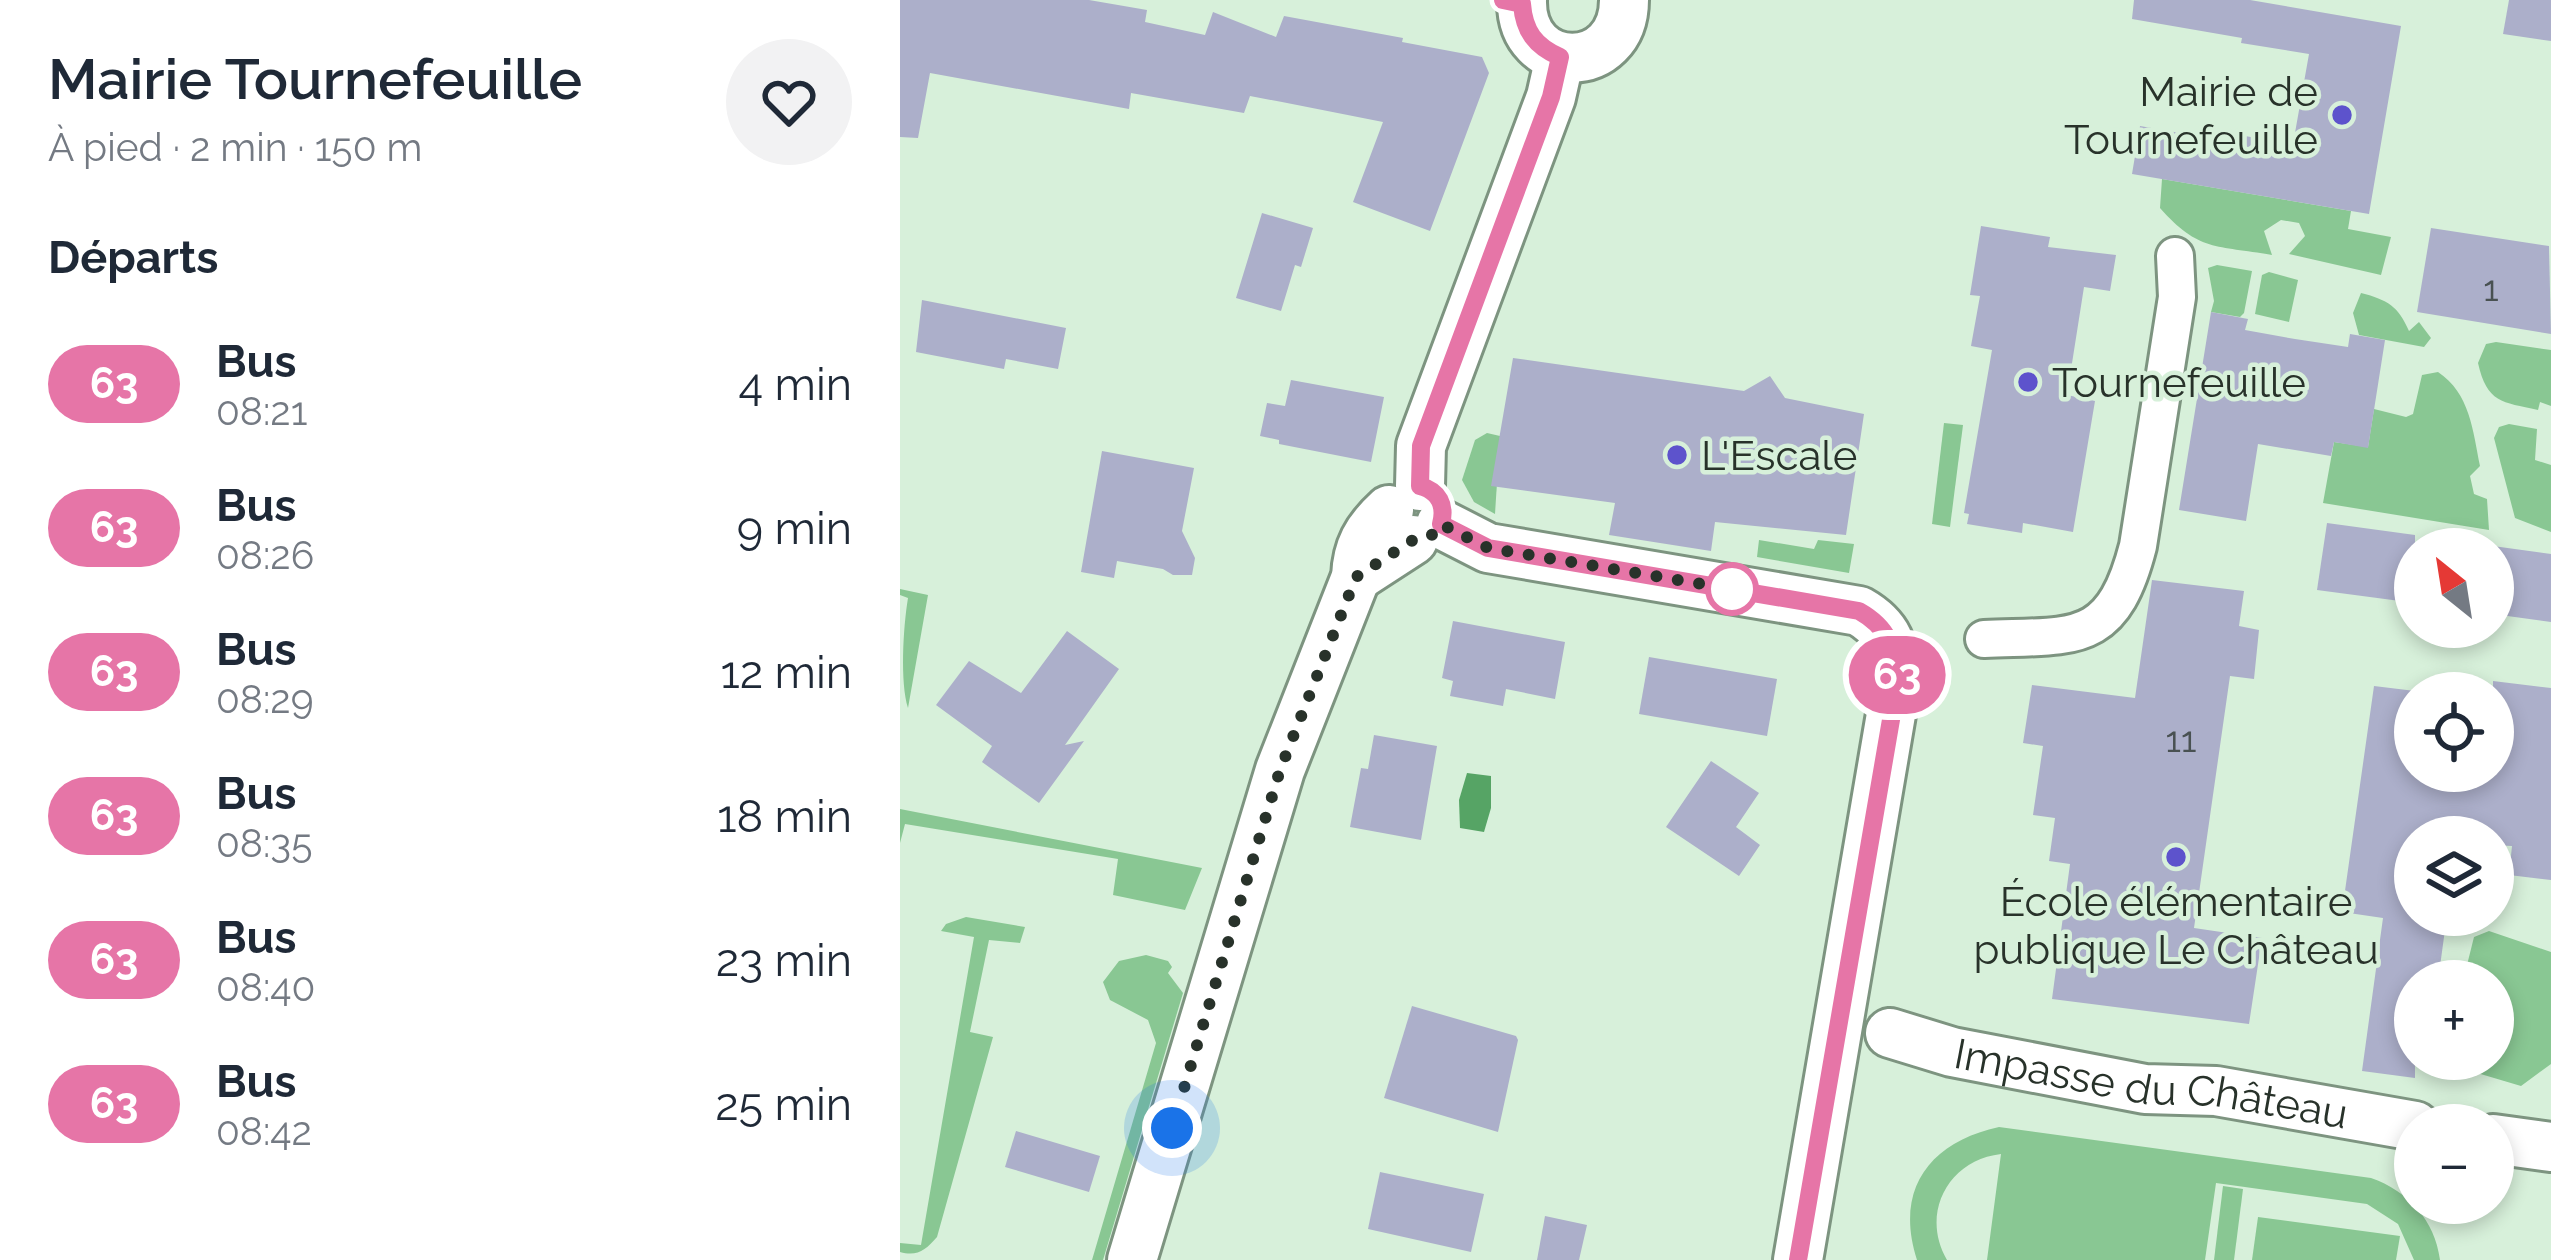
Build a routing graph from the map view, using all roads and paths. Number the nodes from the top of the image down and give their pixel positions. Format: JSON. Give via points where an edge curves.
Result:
{"nodes":[{"id":1,"x":1624,"y":0,"type":"edge"},
{"id":2,"x":1516,"y":1,"type":"edge"},
{"id":3,"x":1560,"y":57,"type":"junction"},
{"id":4,"x":2176,"y":256,"type":"dead end"},
{"id":5,"x":1416,"y":515,"type":"junction"},
{"id":6,"x":1984,"y":640,"type":"dead end"},
{"id":7,"x":1890,"y":1033,"type":"dead end"},
{"id":8,"x":2394,"y":1122,"type":"edge"},
{"id":9,"x":2514,"y":1142,"type":"edge"},
{"id":10,"x":2551,"y":1147,"type":"edge"},
{"id":11,"x":1132,"y":1260,"type":"edge"},
{"id":12,"x":1798,"y":1260,"type":"edge"}],
"edges":[{"from":1,"to":3,"type":"street","via":[[1623,21],[1605,47]]},
{"from":2,"to":3,"type":"street","via":[[1536,43]]},
{"from":3,"to":5,"type":"street","via":[[1421,446]]},
{"from":4,"to":6,"type":"street","via":[[2177,297],[2127,586],[2106,619],[2072,635]]},
{"from":5,"to":11,"type":"street","via":[[1356,577],[1280,770]]},
{"from":5,"to":12,"type":"street","via":[[1488,548],[1859,611],[1882,624],[1898,679]]},
{"from":7,"to":8,"type":"street","name":"Impasse du Château","via":[[2145,1089],[2216,1090]]},
{"from":9,"to":10,"type":"street"}]}
